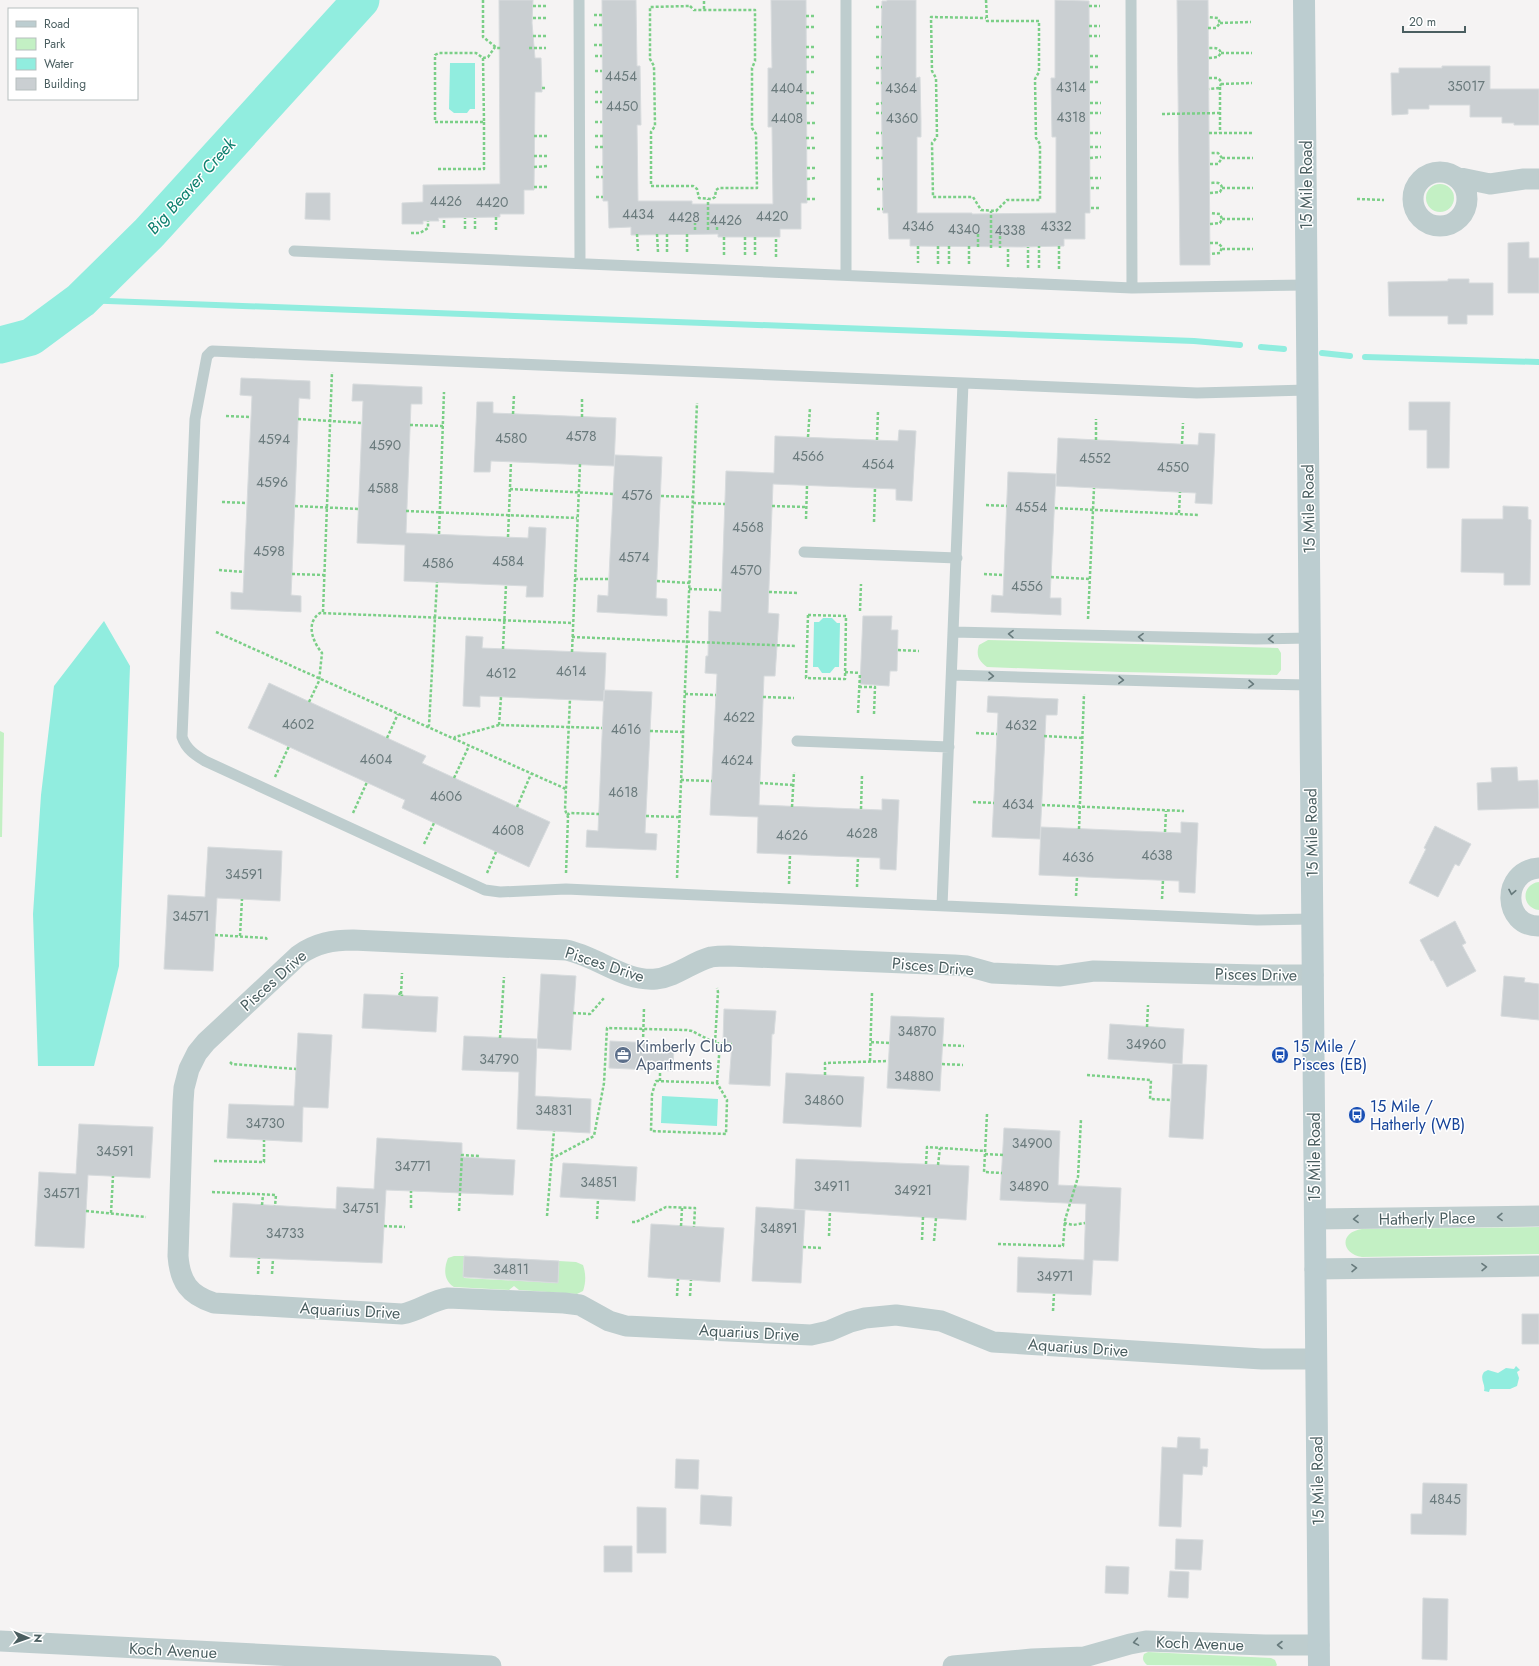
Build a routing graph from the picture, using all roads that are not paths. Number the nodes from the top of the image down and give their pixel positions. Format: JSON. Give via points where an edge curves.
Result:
{"nodes":[{"id":1,"x":579,"y":0,"type":"edge"},
{"id":2,"x":846,"y":0,"type":"edge"},
{"id":3,"x":1131,"y":0,"type":"edge"},
{"id":4,"x":1304,"y":0,"type":"edge"},
{"id":5,"x":1456,"y":177,"type":"junction"},
{"id":6,"x":1539,"y":179,"type":"edge"},
{"id":7,"x":1490,"y":184,"type":"junction"},
{"id":8,"x":1464,"y":209,"type":"junction"},
{"id":9,"x":294,"y":251,"type":"dead end"},
{"id":10,"x":580,"y":263,"type":"junction"},
{"id":11,"x":846,"y":274,"type":"junction"},
{"id":12,"x":1306,"y":285,"type":"junction"},
{"id":13,"x":1132,"y":288,"type":"junction"},
{"id":14,"x":963,"y":383,"type":"junction"},
{"id":15,"x":1307,"y":390,"type":"junction"},
{"id":16,"x":804,"y":552,"type":"dead end"},
{"id":17,"x":956,"y":558,"type":"junction"},
{"id":18,"x":953,"y":632,"type":"junction"},
{"id":19,"x":1310,"y":638,"type":"junction"},
{"id":20,"x":952,"y":675,"type":"junction"},
{"id":21,"x":1310,"y":685,"type":"junction"},
{"id":22,"x":798,"y":741,"type":"dead end"},
{"id":23,"x":949,"y":748,"type":"junction"},
{"id":24,"x":1539,"y":868,"type":"edge"},
{"id":25,"x":942,"y":906,"type":"junction"},
{"id":26,"x":1312,"y":919,"type":"junction"},
{"id":27,"x":1539,"y":926,"type":"edge"},
{"id":28,"x":1313,"y":975,"type":"junction"},
{"id":29,"x":1539,"y":1216,"type":"edge"},
{"id":30,"x":1315,"y":1219,"type":"junction"},
{"id":31,"x":1539,"y":1266,"type":"edge"},
{"id":32,"x":1315,"y":1269,"type":"junction"},
{"id":33,"x":188,"y":1288,"type":"joint"},
{"id":34,"x":1316,"y":1359,"type":"junction"},
{"id":35,"x":0,"y":1640,"type":"edge"},
{"id":36,"x":1319,"y":1656,"type":"edge"},
{"id":37,"x":1084,"y":1657,"type":"junction"},
{"id":38,"x":404,"y":1664,"type":"edge"},
{"id":39,"x":963,"y":1665,"type":"edge"},
{"id":40,"x":491,"y":1666,"type":"edge"},
{"id":41,"x":1107,"y":1666,"type":"edge"}],
"edges":[{"from":1,"to":10,"type":"lane"},
{"from":2,"to":11,"type":"lane"},
{"from":3,"to":13,"type":"lane"},
{"from":4,"to":12,"type":"main road","name":"15 Mile Road"},
{"from":5,"to":7,"type":"street"},
{"from":5,"to":8,"type":"street","via":[[1466,192]]},
{"from":5,"to":8,"type":"street","via":[[1443,172],[1429,174],[1416,186],[1413,204],[1422,219],[1437,226],[1454,222]]},
{"from":6,"to":7,"type":"street"},
{"from":7,"to":8,"type":"street","via":[[1476,193]]},
{"from":9,"to":10,"type":"lane"},
{"from":10,"to":11,"type":"lane"},
{"from":11,"to":13,"type":"lane"},
{"from":12,"to":13,"type":"lane"},
{"from":12,"to":15,"type":"main road","name":"15 Mile Road"},
{"from":14,"to":15,"type":"lane","via":[[1197,393]]},
{"from":14,"to":17,"type":"lane"},
{"from":14,"to":25,"type":"lane","via":[[212,351],[207,356],[195,419],[182,729],[185,745],[205,761],[480,889],[500,892],[566,890]]},
{"from":15,"to":19,"type":"main road","name":"15 Mile Road"},
{"from":16,"to":17,"type":"lane"},
{"from":17,"to":18,"type":"lane"},
{"from":19,"to":18,"type":"lane","one_way":true},
{"from":18,"to":20,"type":"lane"},
{"from":19,"to":21,"type":"main road","name":"15 Mile Road"},
{"from":20,"to":21,"type":"lane","one_way":true},
{"from":20,"to":23,"type":"lane"},
{"from":21,"to":26,"type":"main road","name":"15 Mile Road"},
{"from":22,"to":23,"type":"lane"},
{"from":23,"to":25,"type":"lane"},
{"from":24,"to":27,"type":"street","one_way":true,"via":[[1521,874],[1511,890],[1510,900],[1519,918],[1527,924]]},
{"from":25,"to":26,"type":"lane","via":[[1257,920]]},
{"from":26,"to":28,"type":"main road","name":"15 Mile Road"},
{"from":28,"to":30,"type":"main road","name":"15 Mile Road"},
{"from":28,"to":33,"type":"street","name":"Pisces Drive","via":[[1094,971],[1051,975],[992,973],[954,965],[729,956],[711,957],[661,978],[646,979],[566,950],[353,940],[323,943],[310,947],[299,955],[206,1042],[189,1069],[182,1102],[178,1256],[182,1278]]},
{"from":29,"to":30,"type":"street","name":"Hatherly Place","one_way":true},
{"from":30,"to":32,"type":"main road","name":"15 Mile Road"},
{"from":32,"to":31,"type":"street","one_way":true},
{"from":32,"to":34,"type":"main road","name":"15 Mile Road"},
{"from":33,"to":34,"type":"street","name":"Aquarius Drive","via":[[196,1295],[214,1303],[402,1314],[448,1298],[564,1303],[580,1305],[609,1322],[626,1326],[811,1335],[865,1318],[896,1315],[941,1321],[993,1342],[1254,1358]]},
{"from":34,"to":36,"type":"main road","name":"15 Mile Road"},
{"from":35,"to":38,"type":"street","name":"Koch Avenue"},
{"from":36,"to":37,"type":"street","name":"Koch Avenue","one_way":true,"via":[[1265,1645],[1146,1641]]},
{"from":37,"to":39,"type":"street","name":"Koch Avenue","via":[[1032,1658]]},
{"from":37,"to":41,"type":"street","name":"Koch Avenue"},
{"from":38,"to":40,"type":"street","name":"Koch Avenue"}]}
